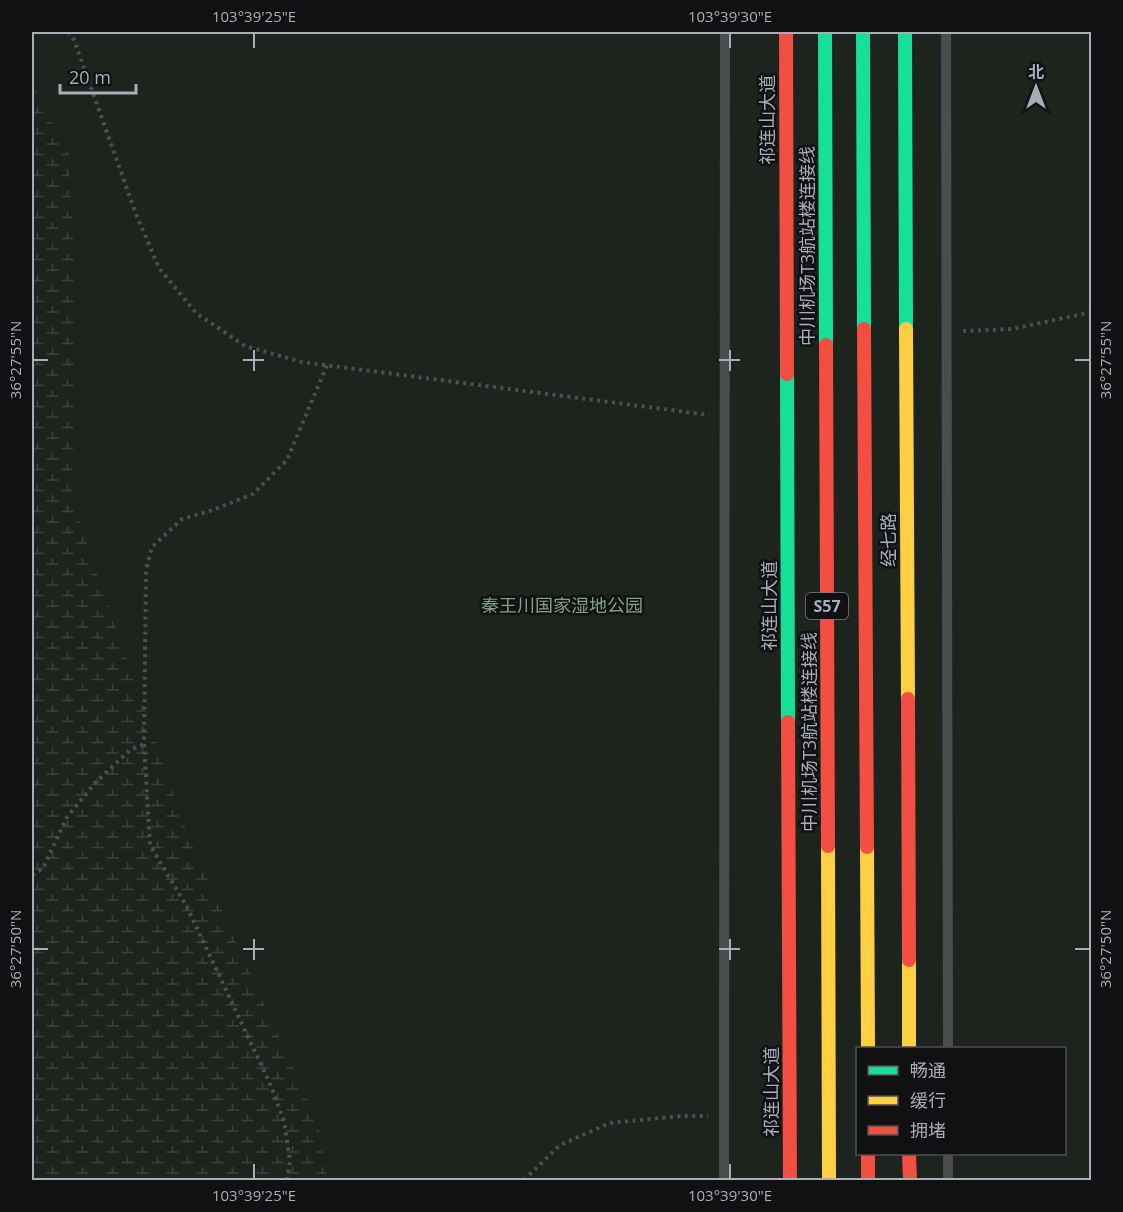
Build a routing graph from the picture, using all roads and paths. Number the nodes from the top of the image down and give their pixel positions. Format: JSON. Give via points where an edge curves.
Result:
{"nodes":[{"id":1,"x":68,"y":32,"type":"edge"},
{"id":2,"x":725,"y":32,"type":"edge"},
{"id":3,"x":786,"y":32,"type":"edge"},
{"id":4,"x":825,"y":32,"type":"edge"},
{"id":5,"x":863,"y":32,"type":"edge"},
{"id":6,"x":904,"y":32,"type":"edge"},
{"id":7,"x":946,"y":32,"type":"edge"},
{"id":8,"x":1092,"y":312,"type":"edge"},
{"id":9,"x":947,"y":332,"type":"junction"},
{"id":10,"x":327,"y":365,"type":"junction"},
{"id":11,"x":725,"y":417,"type":"junction"},
{"id":12,"x":144,"y":744,"type":"junction"},
{"id":13,"x":32,"y":875,"type":"edge"},
{"id":14,"x":868,"y":1047,"type":"edge"},
{"id":15,"x":909,"y":1047,"type":"edge"},
{"id":16,"x":948,"y":1047,"type":"edge"},
{"id":17,"x":724,"y":1116,"type":"junction"},
{"id":18,"x":868,"y":1155,"type":"edge"},
{"id":19,"x":909,"y":1155,"type":"edge"},
{"id":20,"x":948,"y":1155,"type":"edge"},
{"id":21,"x":287,"y":1180,"type":"edge"},
{"id":22,"x":524,"y":1180,"type":"edge"},
{"id":23,"x":724,"y":1180,"type":"edge"},
{"id":24,"x":790,"y":1180,"type":"edge"},
{"id":25,"x":830,"y":1180,"type":"edge"},
{"id":26,"x":868,"y":1180,"type":"edge"},
{"id":27,"x":909,"y":1180,"type":"edge"},
{"id":28,"x":948,"y":1180,"type":"edge"}],
"edges":[{"from":1,"to":10,"type":"path","via":[[159,268],[196,313],[245,346]]},
{"from":2,"to":11,"type":"lane"},
{"from":3,"to":24,"type":"main road","name":"祁连山大道"},
{"from":4,"to":25,"type":"main road","name":"中川机场T3航站楼连接线","number":"S57"},
{"from":5,"to":14,"type":"main road","number":"S57"},
{"from":6,"to":15,"type":"main road","name":"经七路"},
{"from":7,"to":9,"type":"lane"},
{"from":8,"to":9,"type":"path","via":[[1012,329]]},
{"from":9,"to":16,"type":"lane"},
{"from":10,"to":11,"type":"path"},
{"from":10,"to":12,"type":"path","via":[[286,460],[253,494],[182,519],[152,547],[146,570]]},
{"from":11,"to":17,"type":"lane"},
{"from":12,"to":13,"type":"path","via":[[130,750],[96,782],[67,817],[43,868]]},
{"from":12,"to":21,"type":"path","via":[[150,845],[187,907],[272,1086],[285,1121],[290,1161]]},
{"from":17,"to":22,"type":"path","via":[[610,1123],[560,1145]]},
{"from":17,"to":23,"type":"lane"},
{"from":18,"to":26,"type":"main road"},
{"from":19,"to":27,"type":"main road"},
{"from":20,"to":28,"type":"lane"}]}
